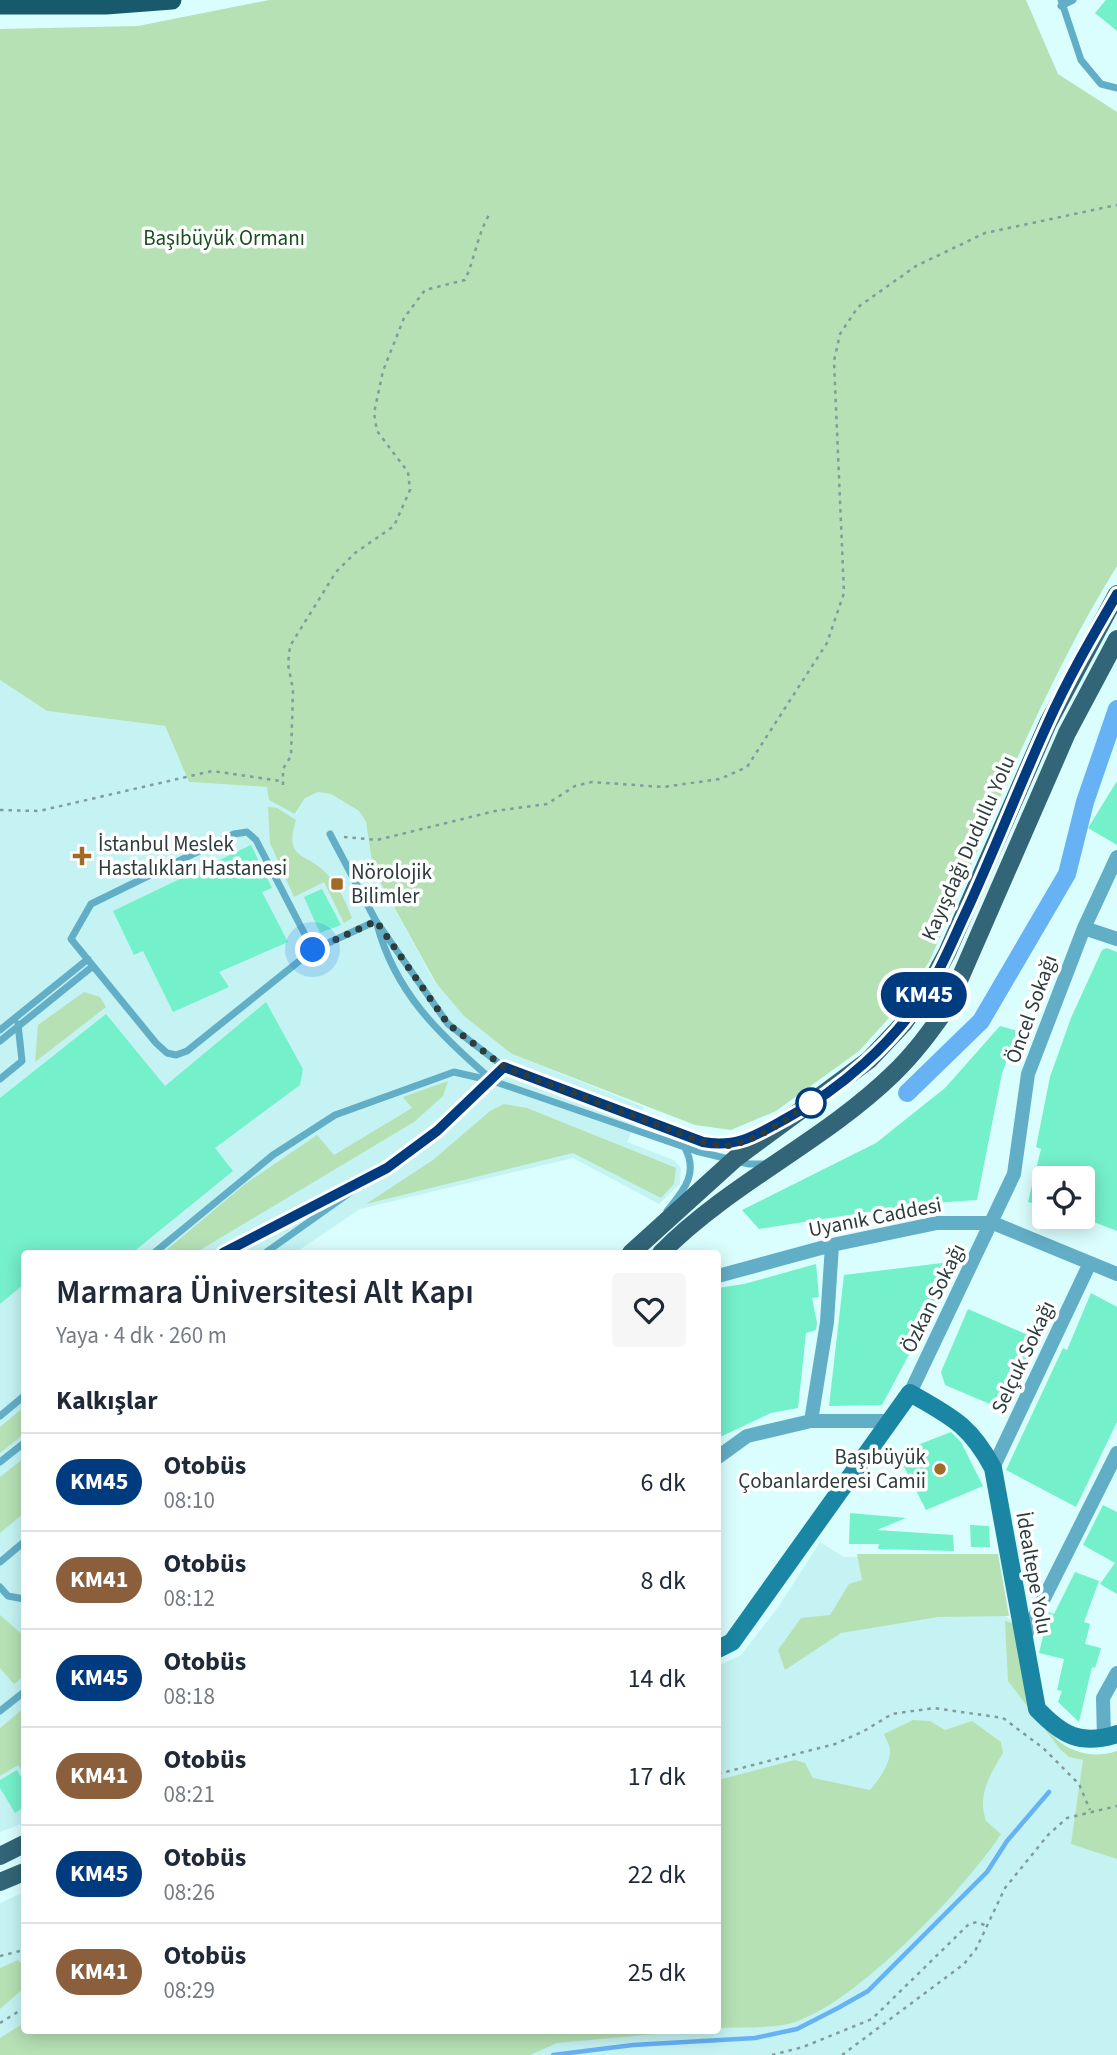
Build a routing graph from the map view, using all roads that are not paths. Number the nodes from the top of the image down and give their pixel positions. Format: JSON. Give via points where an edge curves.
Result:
{"nodes":[{"id":1,"x":172,"y":0,"type":"edge"},
{"id":2,"x":1073,"y":0,"type":"edge"},
{"id":3,"x":1061,"y":3,"type":"edge"},
{"id":4,"x":6,"y":6,"type":"edge"},
{"id":5,"x":1117,"y":88,"type":"edge"},
{"id":6,"x":1117,"y":594,"type":"edge"},
{"id":7,"x":1117,"y":639,"type":"edge"},
{"id":8,"x":330,"y":835,"type":"road end"},
{"id":9,"x":1117,"y":857,"type":"edge"},
{"id":10,"x":376,"y":921,"type":"junction"},
{"id":11,"x":1084,"y":928,"type":"junction"},
{"id":12,"x":1117,"y":939,"type":"edge"},
{"id":13,"x":313,"y":950,"type":"junction"},
{"id":14,"x":91,"y":962,"type":"junction"},
{"id":15,"x":16,"y":1022,"type":"junction"},
{"id":16,"x":0,"y":1030,"type":"edge"},
{"id":17,"x":0,"y":1041,"type":"edge"},
{"id":18,"x":504,"y":1067,"type":"junction"},
{"id":19,"x":0,"y":1079,"type":"edge"},
{"id":20,"x":493,"y":1081,"type":"junction"},
{"id":21,"x":799,"y":1112,"type":"junction"},
{"id":22,"x":685,"y":1147,"type":"junction"},
{"id":23,"x":733,"y":1160,"type":"junction"},
{"id":24,"x":774,"y":1163,"type":"junction"},
{"id":25,"x":387,"y":1168,"type":"junction"},
{"id":26,"x":993,"y":1223,"type":"junction"},
{"id":27,"x":650,"y":1232,"type":"junction"},
{"id":28,"x":832,"y":1245,"type":"junction"},
{"id":29,"x":158,"y":1250,"type":"edge"},
{"id":30,"x":229,"y":1250,"type":"edge"},
{"id":31,"x":269,"y":1250,"type":"edge"},
{"id":32,"x":634,"y":1250,"type":"edge"},
{"id":33,"x":664,"y":1250,"type":"edge"},
{"id":34,"x":1090,"y":1263,"type":"junction"},
{"id":35,"x":1117,"y":1274,"type":"edge"},
{"id":36,"x":721,"y":1275,"type":"edge"},
{"id":37,"x":911,"y":1392,"type":"junction"},
{"id":38,"x":21,"y":1398,"type":"edge"},
{"id":39,"x":0,"y":1416,"type":"edge"},
{"id":40,"x":891,"y":1420,"type":"junction"},
{"id":41,"x":811,"y":1421,"type":"junction"},
{"id":42,"x":21,"y":1445,"type":"edge"},
{"id":43,"x":1117,"y":1454,"type":"edge"},
{"id":44,"x":721,"y":1455,"type":"edge"},
{"id":45,"x":0,"y":1462,"type":"edge"},
{"id":46,"x":993,"y":1468,"type":"junction"},
{"id":47,"x":21,"y":1544,"type":"edge"},
{"id":48,"x":0,"y":1562,"type":"edge"},
{"id":49,"x":0,"y":1587,"type":"edge"},
{"id":50,"x":21,"y":1598,"type":"edge"},
{"id":51,"x":1022,"y":1640,"type":"junction"},
{"id":52,"x":721,"y":1648,"type":"edge"},
{"id":53,"x":1117,"y":1673,"type":"edge"},
{"id":54,"x":21,"y":1694,"type":"edge"},
{"id":55,"x":0,"y":1711,"type":"edge"},
{"id":56,"x":1110,"y":1736,"type":"edge"},
{"id":57,"x":21,"y":1846,"type":"edge"},
{"id":58,"x":0,"y":1856,"type":"edge"},
{"id":59,"x":21,"y":1873,"type":"edge"},
{"id":60,"x":0,"y":1882,"type":"edge"}],
"edges":[{"from":1,"to":4,"type":"highway"},
{"from":2,"to":3,"type":"lane"},
{"from":3,"to":5,"type":"lane","via":[[1081,60],[1101,84]]},
{"from":6,"to":21,"type":"main road","name":"Kayışdağı Dudullu Yolu","via":[[1048,723],[928,990],[869,1060]]},
{"from":7,"to":24,"type":"main road","via":[[1067,733],[947,1008],[892,1076]]},
{"from":8,"to":10,"type":"lane"},
{"from":9,"to":11,"type":"street","name":"Öncel Sokağı"},
{"from":10,"to":13,"type":"lane"},
{"from":10,"to":18,"type":"lane","via":[[448,1024]]},
{"from":10,"to":20,"type":"lane","via":[[387,959],[418,1007],[448,1042]]},
{"from":11,"to":12,"type":"street"},
{"from":11,"to":26,"type":"street","name":"Öncel Sokağı","via":[[1028,1074],[1014,1174]]},
{"from":13,"to":14,"type":"lane","via":[[199,1043],[176,1055],[167,1054],[156,1043]]},
{"from":13,"to":14,"type":"lane","via":[[256,840],[247,832],[234,834],[91,904],[71,939]]},
{"from":14,"to":15,"type":"lane"},
{"from":15,"to":16,"type":"lane"},
{"from":15,"to":17,"type":"lane"},
{"from":15,"to":19,"type":"lane","via":[[22,1061]]},
{"from":18,"to":20,"type":"lane"},
{"from":18,"to":21,"type":"lane","via":[[723,1146]]},
{"from":20,"to":22,"type":"lane"},
{"from":20,"to":25,"type":"lane"},
{"from":20,"to":29,"type":"lane","via":[[454,1072],[335,1115],[274,1155]]},
{"from":21,"to":23,"type":"main road","name":"Kayışdağı Dudullu Yolu"},
{"from":22,"to":23,"type":"lane"},
{"from":22,"to":27,"type":"lane","via":[[691,1177]]},
{"from":23,"to":24,"type":"lane"},
{"from":23,"to":27,"type":"main road","name":"Kayışdağı Dudullu Yolu"},
{"from":24,"to":33,"type":"main road"},
{"from":25,"to":30,"type":"lane"},
{"from":25,"to":31,"type":"lane"},
{"from":26,"to":28,"type":"street","name":"Uyanık Caddesi","via":[[937,1223]]},
{"from":26,"to":34,"type":"street","name":"Uyanık Caddesi"},
{"from":26,"to":37,"type":"street","name":"Özkan Sokağı"},
{"from":27,"to":32,"type":"main road","name":"Kayışdağı Dudullu Yolu"},
{"from":28,"to":36,"type":"street","name":"Uyanık Caddesi"},
{"from":28,"to":41,"type":"street","via":[[827,1322]]},
{"from":34,"to":35,"type":"street","name":"Uyanık Caddesi"},
{"from":34,"to":46,"type":"street","name":"Selçuk Sokağı"},
{"from":37,"to":40,"type":"main road"},
{"from":37,"to":46,"type":"main road","name":"İdealtepe Yolu","via":[[958,1421],[978,1440]]},
{"from":38,"to":39,"type":"lane"},
{"from":40,"to":41,"type":"street"},
{"from":40,"to":52,"type":"main road","via":[[732,1642]]},
{"from":41,"to":44,"type":"street","via":[[747,1436]]},
{"from":42,"to":45,"type":"lane"},
{"from":43,"to":51,"type":"street"},
{"from":46,"to":51,"type":"main road","name":"İdealtepe Yolu"},
{"from":47,"to":48,"type":"lane"},
{"from":49,"to":50,"type":"lane","via":[[8,1596]]},
{"from":51,"to":56,"type":"main road","name":"İdealtepe Yolu","via":[[1037,1709],[1056,1730],[1077,1738]]},
{"from":53,"to":56,"type":"street","via":[[1102,1698]]},
{"from":54,"to":55,"type":"lane"},
{"from":57,"to":58,"type":"main road"},
{"from":59,"to":60,"type":"main road"}]}
